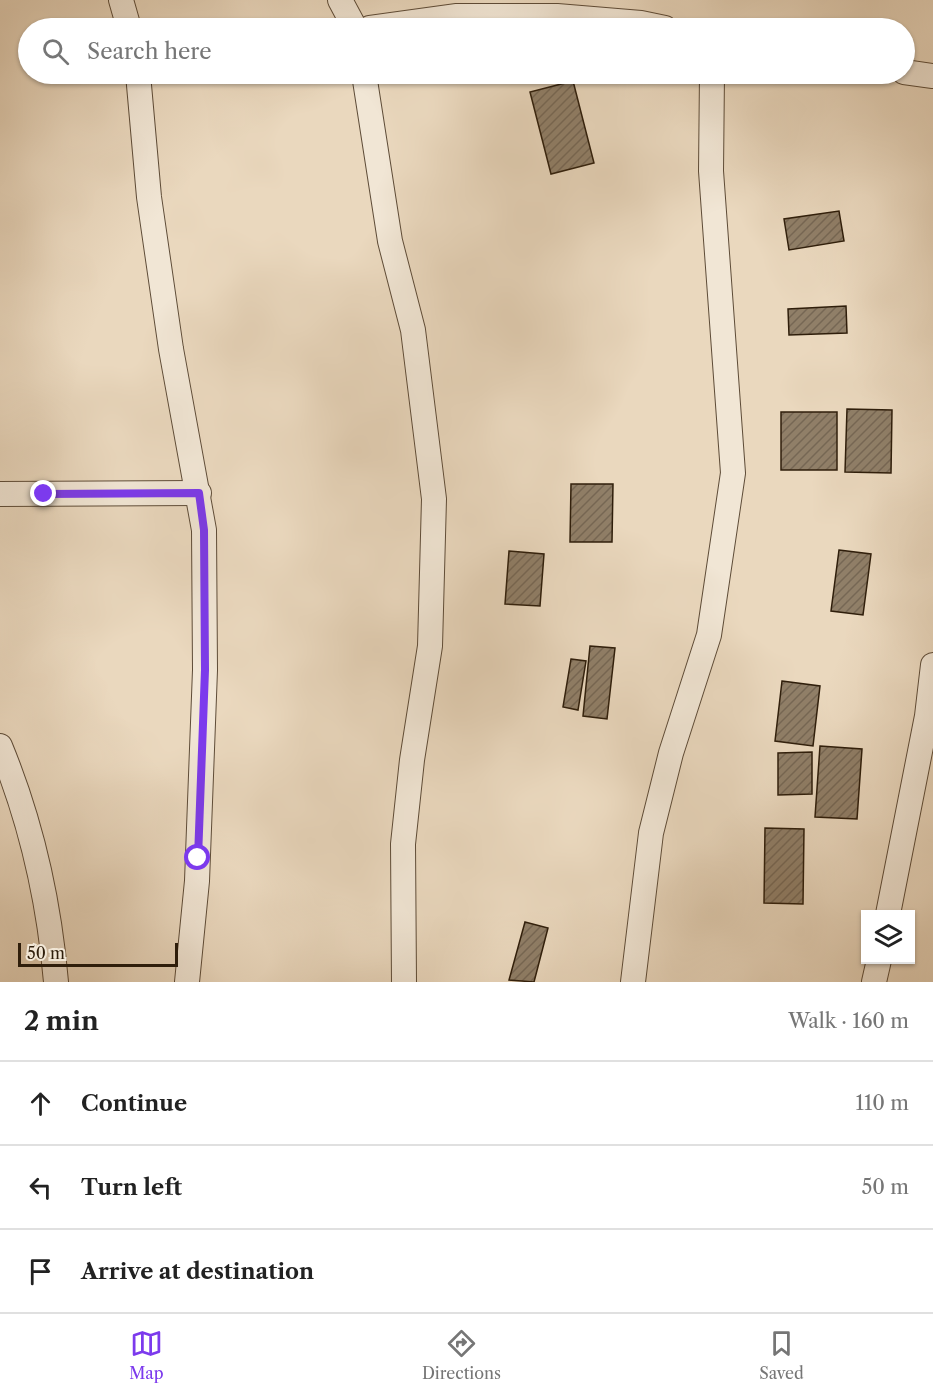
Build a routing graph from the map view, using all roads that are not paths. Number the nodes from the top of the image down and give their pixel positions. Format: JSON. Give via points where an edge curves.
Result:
{"nodes":[{"id":1,"x":121,"y":0,"type":"edge"},
{"id":2,"x":340,"y":0,"type":"edge"},
{"id":3,"x":126,"y":18,"type":"edge"},
{"id":4,"x":350,"y":18,"type":"edge"},
{"id":5,"x":442,"y":18,"type":"edge"},
{"id":6,"x":581,"y":18,"type":"edge"},
{"id":7,"x":915,"y":74,"type":"edge"},
{"id":8,"x":933,"y":76,"type":"edge"},
{"id":9,"x":139,"y":84,"type":"edge"},
{"id":10,"x":366,"y":84,"type":"edge"},
{"id":11,"x":712,"y":84,"type":"edge"},
{"id":12,"x":199,"y":493,"type":"junction"},
{"id":13,"x":0,"y":494,"type":"edge"},
{"id":14,"x":933,"y":664,"type":"edge"},
{"id":15,"x":930,"y":716,"type":"edge"},
{"id":16,"x":0,"y":746,"type":"edge"},
{"id":17,"x":889,"y":910,"type":"edge"},
{"id":18,"x":878,"y":964,"type":"edge"},
{"id":19,"x":56,"y":982,"type":"edge"},
{"id":20,"x":187,"y":982,"type":"edge"},
{"id":21,"x":404,"y":982,"type":"edge"},
{"id":22,"x":633,"y":982,"type":"edge"},
{"id":23,"x":874,"y":982,"type":"edge"}],
"edges":[{"from":1,"to":3,"type":"street"},
{"from":2,"to":4,"type":"street"},
{"from":5,"to":6,"type":"street"},
{"from":7,"to":8,"type":"street"},
{"from":9,"to":12,"type":"street","via":[[148,197],[171,349]]},
{"from":10,"to":21,"type":"street","via":[[390,241],[413,330],[434,499],[430,646],[403,844]]},
{"from":11,"to":22,"type":"street","via":[[711,171],[733,473],[709,635],[671,753],[651,833]]},
{"from":12,"to":13,"type":"street"},
{"from":12,"to":20,"type":"street","via":[[204,530],[205,670],[197,881]]},
{"from":14,"to":15,"type":"street"},
{"from":15,"to":17,"type":"street"},
{"from":16,"to":19,"type":"street","via":[[33,847],[51,923]]},
{"from":18,"to":23,"type":"street"}]}
